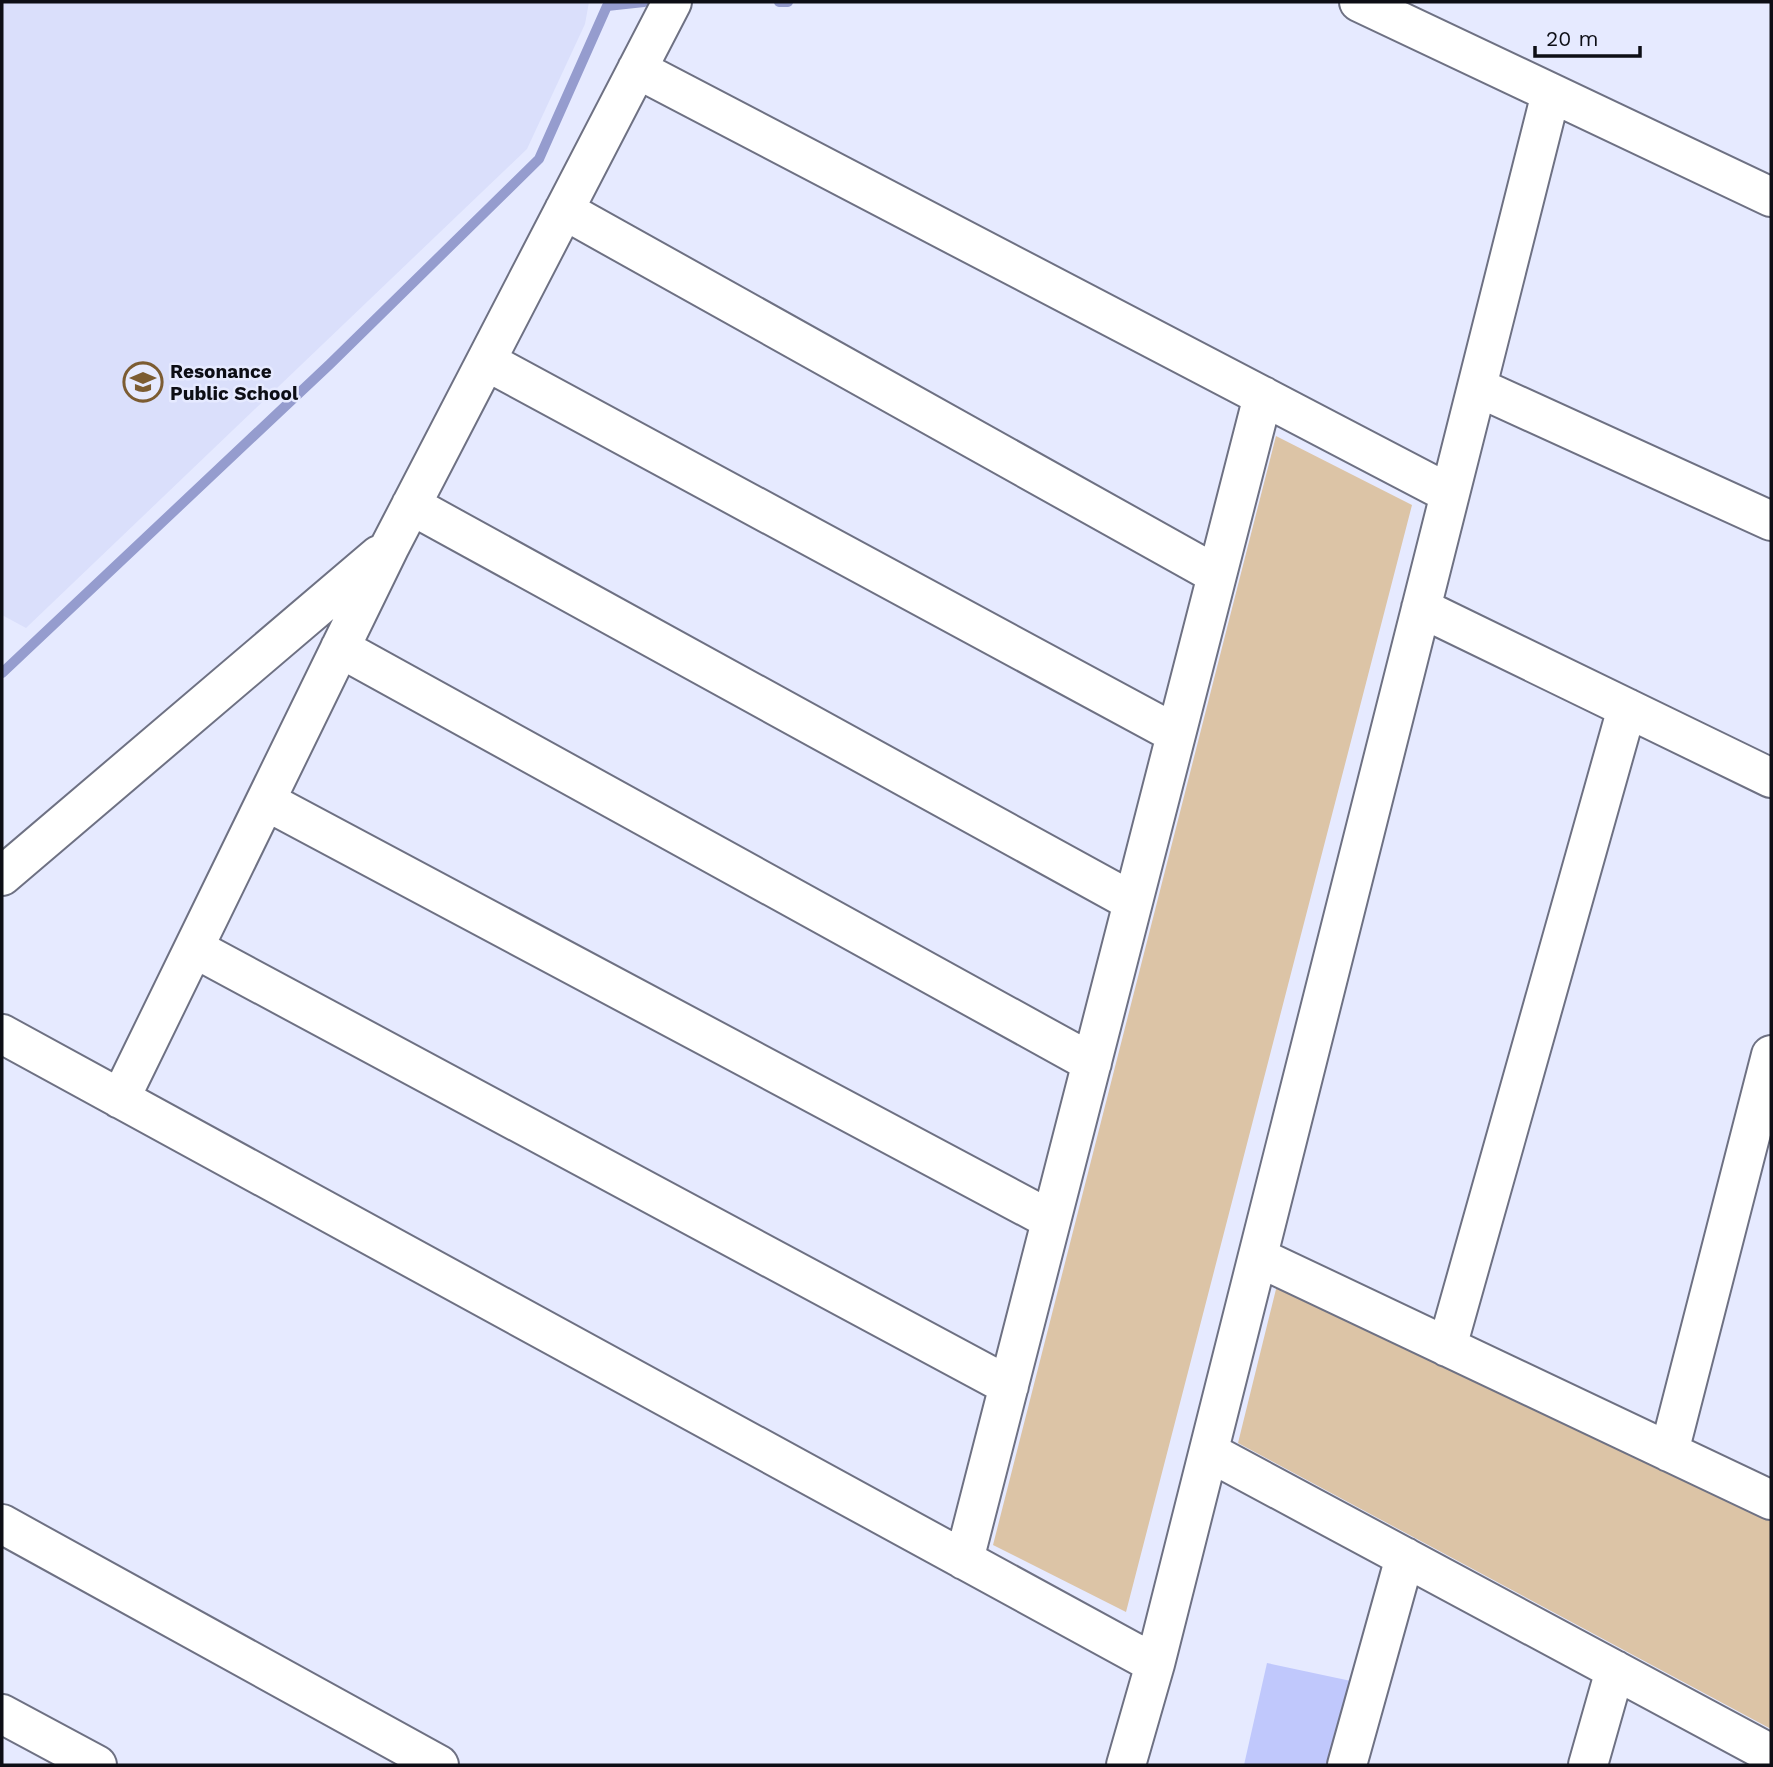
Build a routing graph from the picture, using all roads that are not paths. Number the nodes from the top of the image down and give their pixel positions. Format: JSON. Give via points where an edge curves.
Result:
{"nodes":[{"id":1,"x":1359,"y":2,"type":"edge"},
{"id":2,"x":667,"y":11,"type":"edge"},
{"id":3,"x":637,"y":69,"type":"junction"},
{"id":4,"x":1551,"y":93,"type":"junction"},
{"id":5,"x":1771,"y":197,"type":"edge"},
{"id":6,"x":564,"y":210,"type":"junction"},
{"id":7,"x":486,"y":361,"type":"junction"},
{"id":8,"x":1477,"y":387,"type":"junction"},
{"id":9,"x":1263,"y":396,"type":"junction"},
{"id":10,"x":1450,"y":494,"type":"junction"},
{"id":11,"x":411,"y":505,"type":"junction"},
{"id":12,"x":1771,"y":521,"type":"edge"},
{"id":13,"x":390,"y":546,"type":"junction"},
{"id":14,"x":1217,"y":575,"type":"junction"},
{"id":15,"x":1421,"y":608,"type":"junction"},
{"id":16,"x":340,"y":648,"type":"junction"},
{"id":17,"x":1627,"y":708,"type":"junction"},
{"id":18,"x":1176,"y":734,"type":"junction"},
{"id":19,"x":1771,"y":778,"type":"edge"},
{"id":20,"x":266,"y":801,"type":"junction"},
{"id":21,"x":4,"y":871,"type":"edge"},
{"id":22,"x":1133,"y":902,"type":"junction"},
{"id":23,"x":194,"y":948,"type":"junction"},
{"id":24,"x":2,"y":1034,"type":"edge"},
{"id":25,"x":1771,"y":1055,"type":"edge"},
{"id":26,"x":1092,"y":1063,"type":"junction"},
{"id":27,"x":120,"y":1099,"type":"junction"},
{"id":28,"x":1051,"y":1220,"type":"junction"},
{"id":29,"x":1258,"y":1256,"type":"junction"},
{"id":30,"x":1447,"y":1347,"type":"junction"},
{"id":31,"x":1009,"y":1386,"type":"junction"},
{"id":32,"x":1209,"y":1452,"type":"junction"},
{"id":33,"x":1670,"y":1452,"type":"junction"},
{"id":34,"x":1771,"y":1500,"type":"edge"},
{"id":35,"x":2,"y":1524,"type":"edge"},
{"id":36,"x":1405,"y":1557,"type":"junction"},
{"id":37,"x":964,"y":1560,"type":"junction"},
{"id":38,"x":1155,"y":1664,"type":"junction"},
{"id":39,"x":1615,"y":1670,"type":"junction"},
{"id":40,"x":2,"y":1713,"type":"edge"},
{"id":41,"x":1771,"y":1754,"type":"edge"},
{"id":42,"x":97,"y":1765,"type":"edge"},
{"id":43,"x":439,"y":1765,"type":"edge"},
{"id":44,"x":1126,"y":1765,"type":"edge"},
{"id":45,"x":1347,"y":1765,"type":"edge"},
{"id":46,"x":1588,"y":1765,"type":"edge"}],
"edges":[{"from":1,"to":4,"type":"street"},
{"from":2,"to":3,"type":"street"},
{"from":3,"to":6,"type":"street"},
{"from":3,"to":9,"type":"street"},
{"from":4,"to":5,"type":"street"},
{"from":4,"to":8,"type":"street"},
{"from":6,"to":7,"type":"street"},
{"from":6,"to":14,"type":"street"},
{"from":7,"to":11,"type":"street"},
{"from":7,"to":18,"type":"street"},
{"from":8,"to":10,"type":"street"},
{"from":8,"to":12,"type":"street"},
{"from":9,"to":10,"type":"street"},
{"from":9,"to":14,"type":"street"},
{"from":10,"to":15,"type":"street"},
{"from":11,"to":13,"type":"street"},
{"from":11,"to":22,"type":"street"},
{"from":13,"to":16,"type":"street"},
{"from":13,"to":21,"type":"street"},
{"from":14,"to":18,"type":"street"},
{"from":15,"to":17,"type":"street"},
{"from":15,"to":29,"type":"street"},
{"from":16,"to":20,"type":"street"},
{"from":16,"to":26,"type":"street"},
{"from":17,"to":19,"type":"street"},
{"from":17,"to":30,"type":"street"},
{"from":18,"to":22,"type":"street"},
{"from":20,"to":23,"type":"street"},
{"from":20,"to":28,"type":"street"},
{"from":22,"to":26,"type":"street"},
{"from":23,"to":27,"type":"street"},
{"from":23,"to":31,"type":"street"},
{"from":24,"to":27,"type":"street"},
{"from":25,"to":33,"type":"street"},
{"from":26,"to":28,"type":"street"},
{"from":27,"to":37,"type":"street"},
{"from":28,"to":31,"type":"street"},
{"from":29,"to":30,"type":"street"},
{"from":29,"to":32,"type":"street"},
{"from":30,"to":33,"type":"street"},
{"from":31,"to":37,"type":"street"},
{"from":32,"to":36,"type":"street"},
{"from":32,"to":38,"type":"street"},
{"from":33,"to":34,"type":"street"},
{"from":35,"to":43,"type":"street"},
{"from":36,"to":39,"type":"street"},
{"from":36,"to":45,"type":"street"},
{"from":37,"to":38,"type":"street"},
{"from":38,"to":44,"type":"street"},
{"from":39,"to":41,"type":"street"},
{"from":39,"to":46,"type":"street"},
{"from":40,"to":42,"type":"street"}]}
